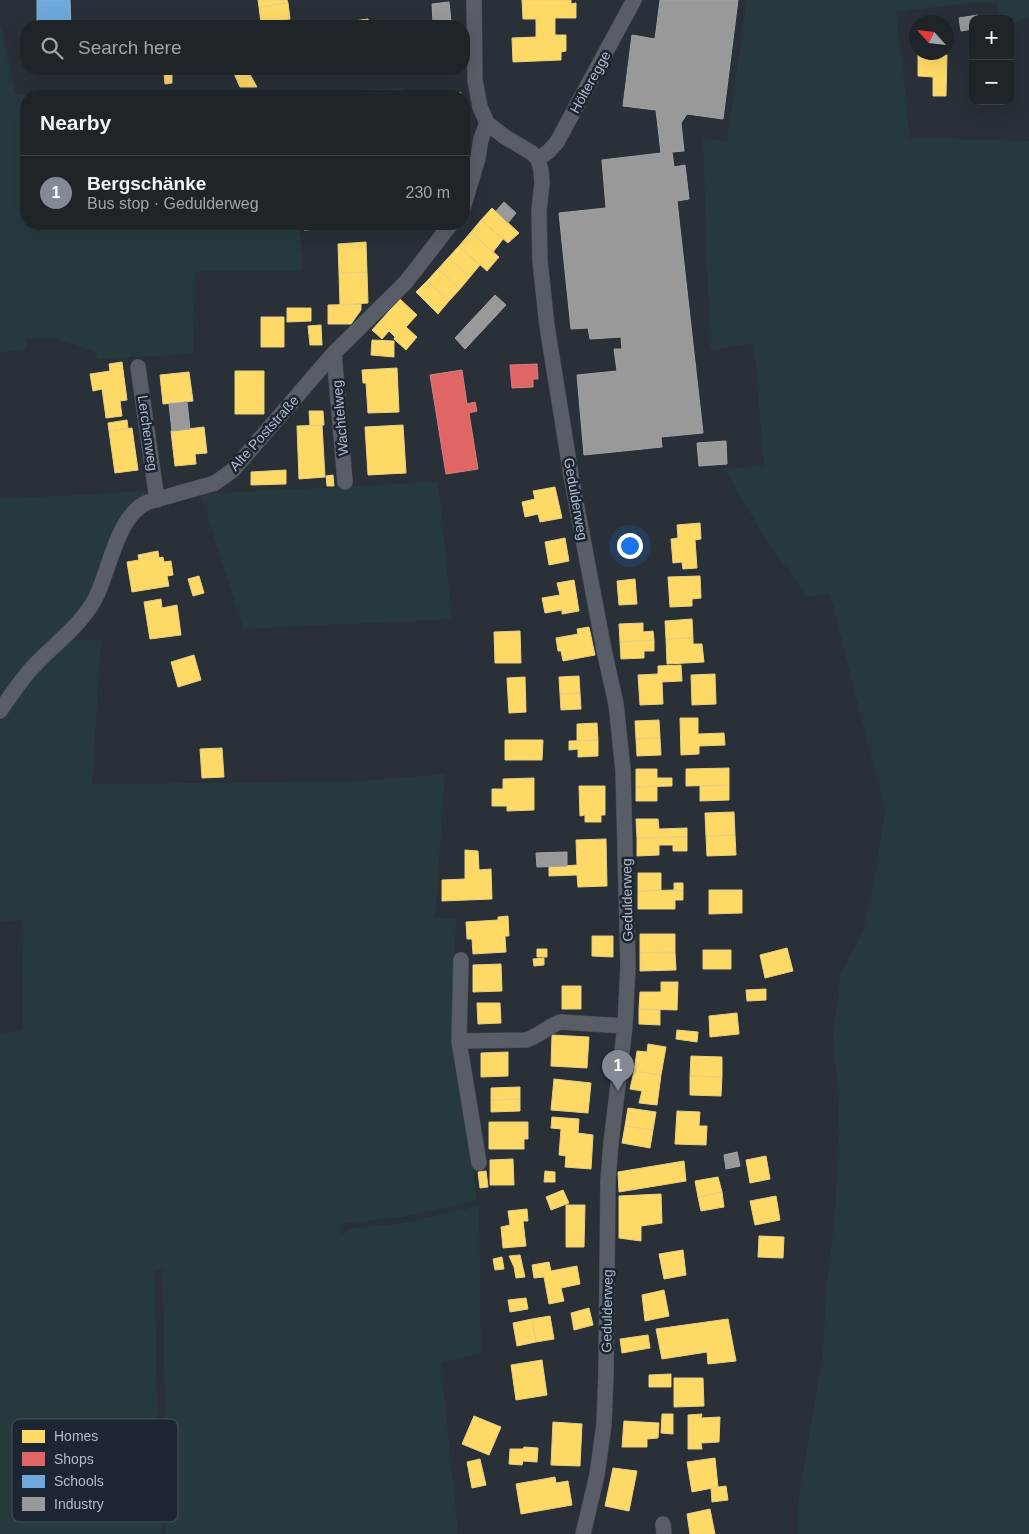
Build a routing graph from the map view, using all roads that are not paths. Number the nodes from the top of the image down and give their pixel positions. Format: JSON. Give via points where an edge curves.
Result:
{"nodes":[{"id":1,"x":474,"y":0,"type":"edge"},
{"id":2,"x":634,"y":0,"type":"edge"},
{"id":3,"x":487,"y":123,"type":"junction"},
{"id":4,"x":538,"y":159,"type":"junction"},
{"id":5,"x":470,"y":185,"type":"edge"},
{"id":6,"x":445,"y":230,"type":"edge"},
{"id":7,"x":334,"y":353,"type":"junction"},
{"id":8,"x":138,"y":367,"type":"dead end"},
{"id":9,"x":345,"y":482,"type":"dead end"},
{"id":10,"x":157,"y":500,"type":"junction"},
{"id":11,"x":0,"y":711,"type":"edge"},
{"id":12,"x":461,"y":960,"type":"dead end"},
{"id":13,"x":624,"y":1026,"type":"junction"},
{"id":14,"x":459,"y":1041,"type":"junction"},
{"id":15,"x":479,"y":1163,"type":"dead end"},
{"id":16,"x":584,"y":1534,"type":"edge"}],
"edges":[{"from":1,"to":3,"type":"street","via":[[475,80]]},
{"from":2,"to":4,"type":"street","name":"Hölteregge","via":[[557,142]]},
{"from":3,"to":4,"type":"street"},
{"from":3,"to":5,"type":"street"},
{"from":4,"to":13,"type":"street","name":"Gedulderweg","via":[[542,176],[540,261],[547,326],[572,481],[616,704],[624,770],[628,966]]},
{"from":6,"to":7,"type":"street","name":"Alte Poststraße","via":[[406,282]]},
{"from":7,"to":9,"type":"street","name":"Wachtelweg"},
{"from":7,"to":10,"type":"street","name":"Alte Poststraße","via":[[233,470],[215,483]]},
{"from":8,"to":10,"type":"street","name":"Lerchenweg"},
{"from":10,"to":11,"type":"street","name":"Alte Poststraße","via":[[141,505],[128,518],[91,606],[32,668]]},
{"from":12,"to":14,"type":"street"},
{"from":13,"to":14,"type":"street","via":[[560,1022],[526,1040]]},
{"from":13,"to":16,"type":"street","name":"Gedulderweg","via":[[608,1180],[604,1424]]},
{"from":14,"to":15,"type":"street"}]}
